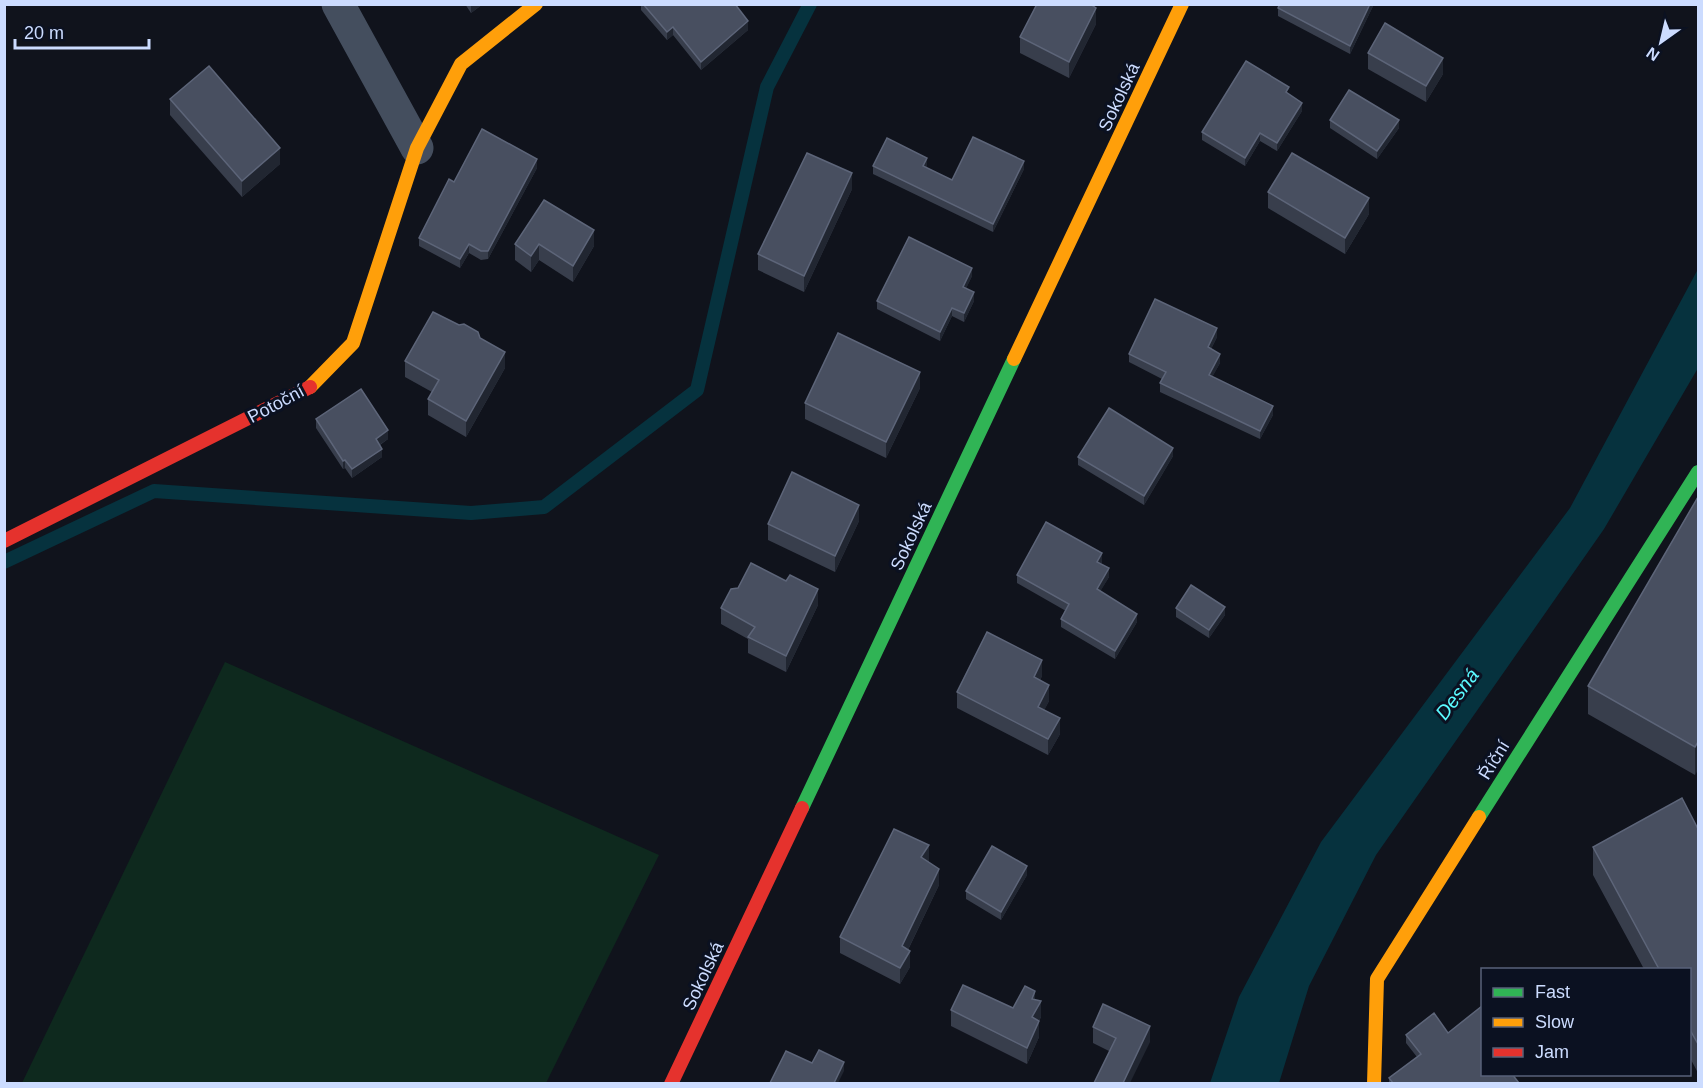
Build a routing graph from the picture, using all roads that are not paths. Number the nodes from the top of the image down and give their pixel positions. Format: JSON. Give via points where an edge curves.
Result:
{"nodes":[{"id":1,"x":338,"y":4,"type":"edge"},
{"id":2,"x":536,"y":4,"type":"edge"},
{"id":3,"x":1182,"y":4,"type":"edge"},
{"id":4,"x":417,"y":148,"type":"junction"},
{"id":5,"x":1698,"y":472,"type":"edge"},
{"id":6,"x":4,"y":541,"type":"edge"},
{"id":7,"x":672,"y":1083,"type":"edge"},
{"id":8,"x":1374,"y":1083,"type":"edge"}],
"edges":[{"from":1,"to":4,"type":"street"},
{"from":2,"to":4,"type":"street","name":"Potoční","via":[[461,64]]},
{"from":3,"to":7,"type":"street","name":"Sokolská"},
{"from":4,"to":6,"type":"street","name":"Potoční","via":[[353,343],[309,388]]},
{"from":5,"to":8,"type":"street","name":"Říční","via":[[1377,979]]}]}
